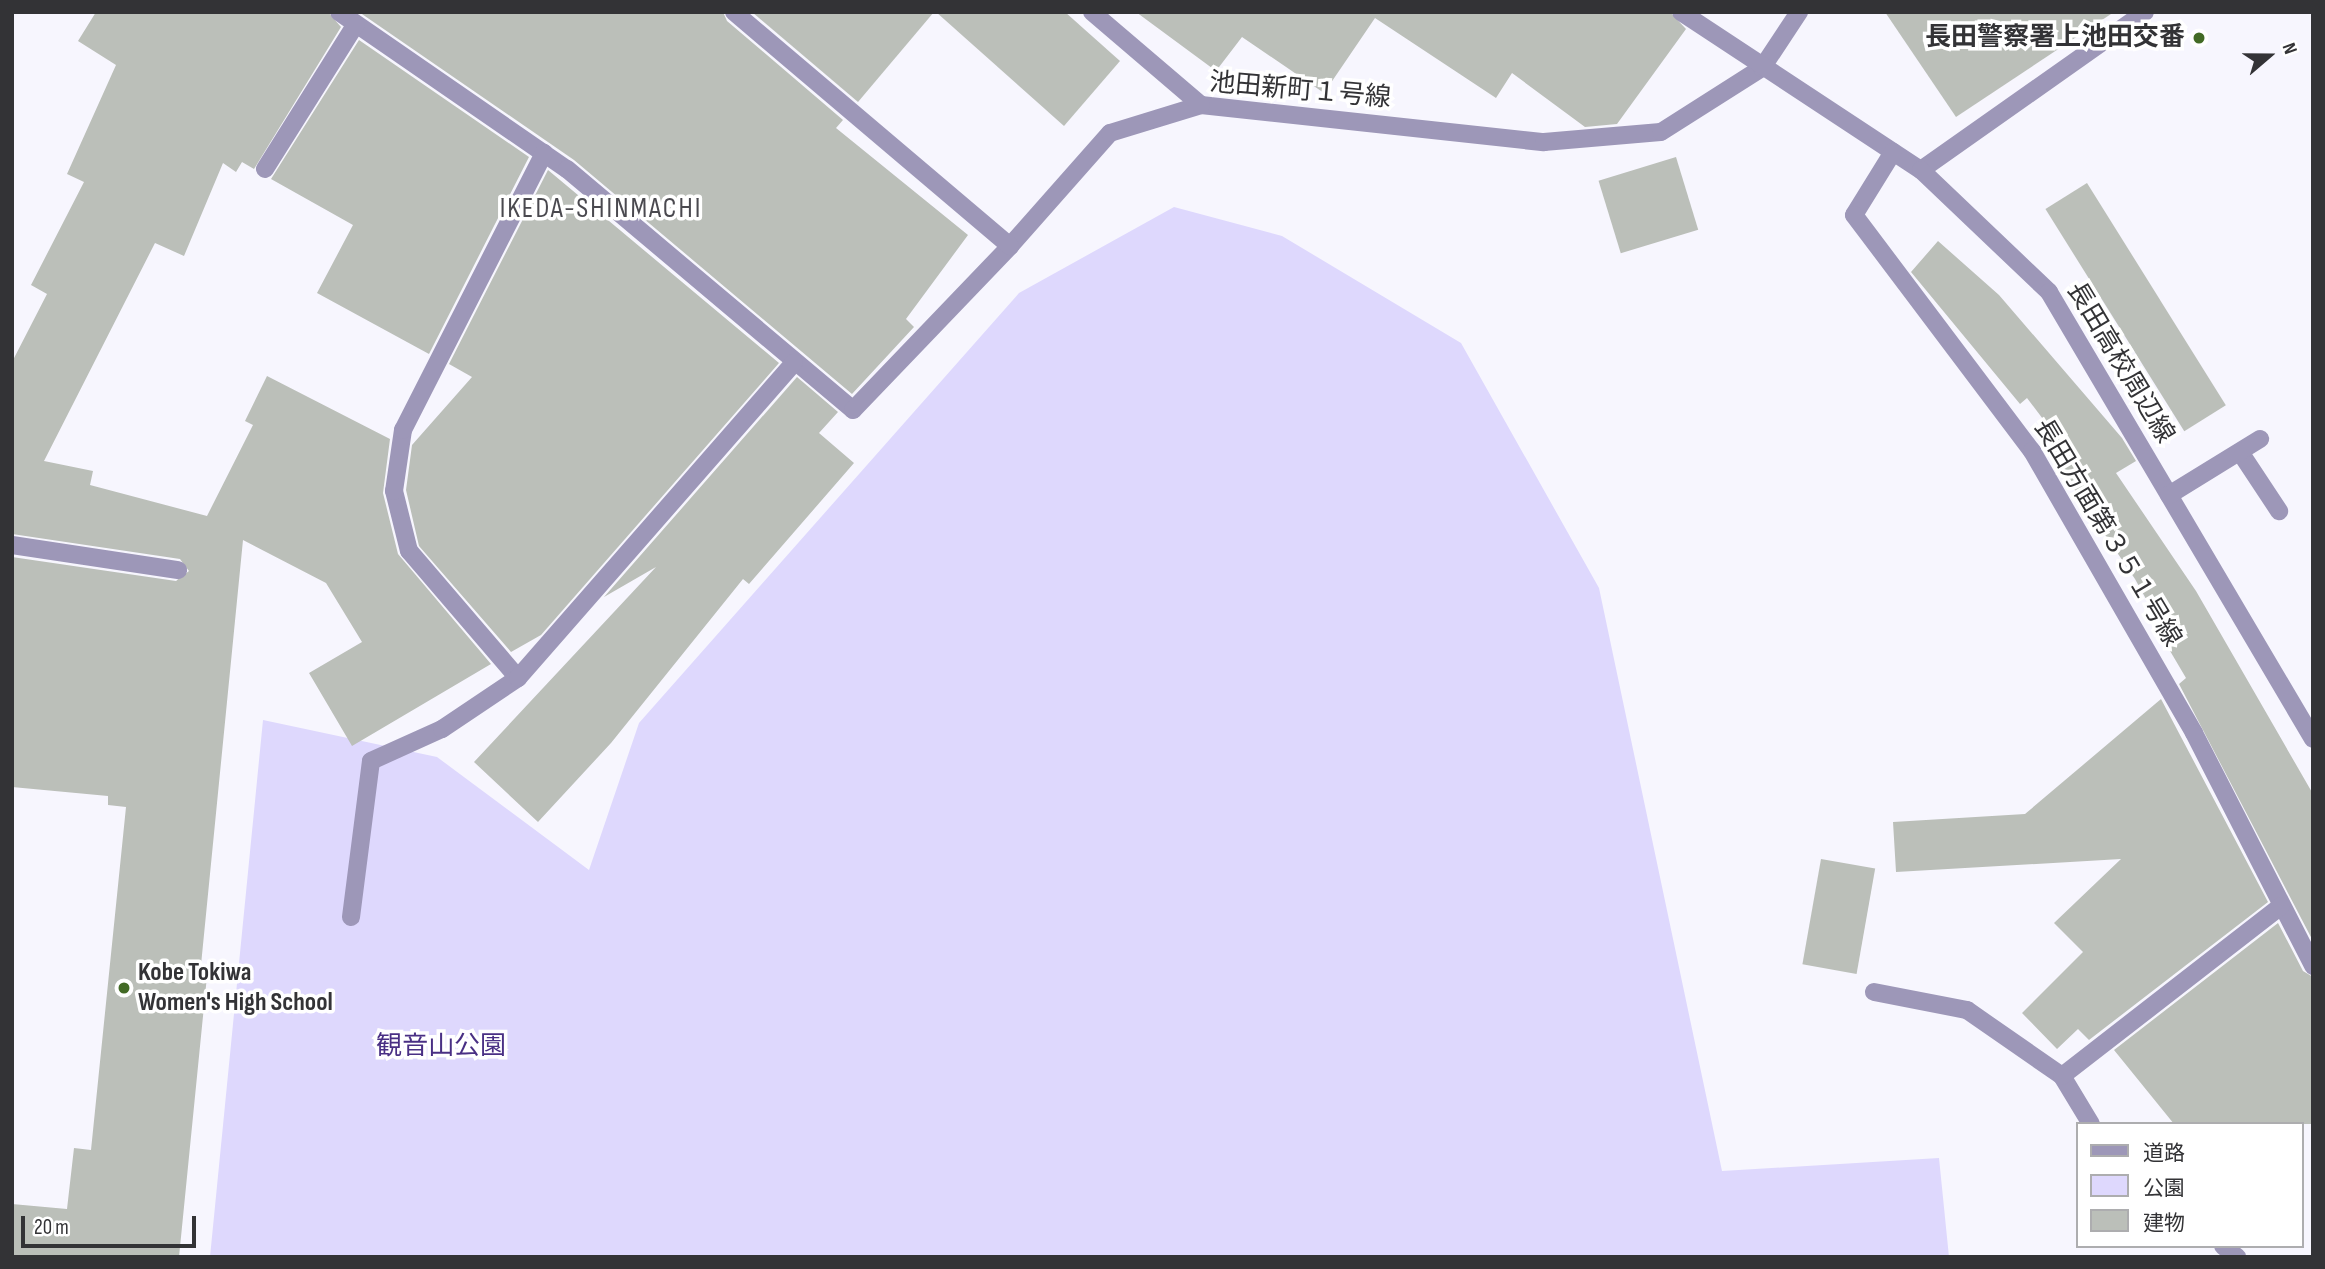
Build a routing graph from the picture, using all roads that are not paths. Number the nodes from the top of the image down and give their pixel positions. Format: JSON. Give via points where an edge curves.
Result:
{"nodes":[{"id":1,"x":339,"y":12,"type":"edge"},
{"id":2,"x":734,"y":12,"type":"edge"},
{"id":3,"x":1092,"y":12,"type":"edge"},
{"id":4,"x":1681,"y":12,"type":"edge"},
{"id":5,"x":1799,"y":12,"type":"edge"},
{"id":6,"x":2145,"y":12,"type":"edge"},
{"id":7,"x":356,"y":24,"type":"junction"},
{"id":8,"x":1762,"y":68,"type":"junction"},
{"id":9,"x":1201,"y":105,"type":"junction"},
{"id":10,"x":1893,"y":152,"type":"junction"},
{"id":11,"x":544,"y":153,"type":"junction"},
{"id":12,"x":265,"y":169,"type":"dead end"},
{"id":13,"x":1922,"y":170,"type":"junction"},
{"id":14,"x":1010,"y":246,"type":"junction"},
{"id":15,"x":794,"y":363,"type":"junction"},
{"id":16,"x":2260,"y":439,"type":"dead end"},
{"id":17,"x":2240,"y":452,"type":"junction"},
{"id":18,"x":2169,"y":495,"type":"junction"},
{"id":19,"x":2279,"y":511,"type":"dead end"},
{"id":20,"x":12,"y":545,"type":"edge"},
{"id":21,"x":178,"y":570,"type":"dead end"},
{"id":22,"x":518,"y":678,"type":"junction"},
{"id":23,"x":2313,"y":739,"type":"edge"},
{"id":24,"x":2281,"y":906,"type":"junction"},
{"id":25,"x":351,"y":917,"type":"dead end"},
{"id":26,"x":2313,"y":966,"type":"edge"},
{"id":27,"x":1874,"y":992,"type":"dead end"},
{"id":28,"x":2062,"y":1076,"type":"junction"},
{"id":29,"x":2090,"y":1122,"type":"edge"}],
"edges":[{"from":1,"to":7,"type":"street"},
{"from":2,"to":14,"type":"street"},
{"from":3,"to":9,"type":"street"},
{"from":4,"to":8,"type":"street","name":"長田高校周辺線"},
{"from":5,"to":8,"type":"street"},
{"from":6,"to":13,"type":"street"},
{"from":7,"to":11,"type":"street"},
{"from":7,"to":12,"type":"street"},
{"from":8,"to":9,"type":"street","name":"池田新町１号線","via":[[1661,132],[1544,142]]},
{"from":8,"to":10,"type":"street","name":"長田高校周辺線"},
{"from":9,"to":14,"type":"street","name":"池田新町１号線","via":[[1110,133]]},
{"from":10,"to":13,"type":"street","name":"長田高校周辺線"},
{"from":10,"to":24,"type":"street","name":"長田方面第３５１号線","via":[[1854,215],[2032,451],[2194,733]]},
{"from":11,"to":15,"type":"street"},
{"from":11,"to":22,"type":"street","via":[[403,430],[394,491],[409,551]]},
{"from":13,"to":18,"type":"street","name":"長田高校周辺線","via":[[2049,292]]},
{"from":14,"to":15,"type":"street","name":"池田新町１号線","via":[[853,410]]},
{"from":15,"to":22,"type":"street"},
{"from":16,"to":17,"type":"street"},
{"from":17,"to":18,"type":"street"},
{"from":17,"to":19,"type":"street"},
{"from":18,"to":23,"type":"street","name":"長田高校周辺線"},
{"from":20,"to":21,"type":"street"},
{"from":22,"to":25,"type":"street","via":[[442,729],[371,761]]},
{"from":24,"to":26,"type":"street","name":"長田方面第３５１号線"},
{"from":24,"to":28,"type":"street"},
{"from":27,"to":28,"type":"street","via":[[1967,1010]]},
{"from":28,"to":29,"type":"street"}]}
